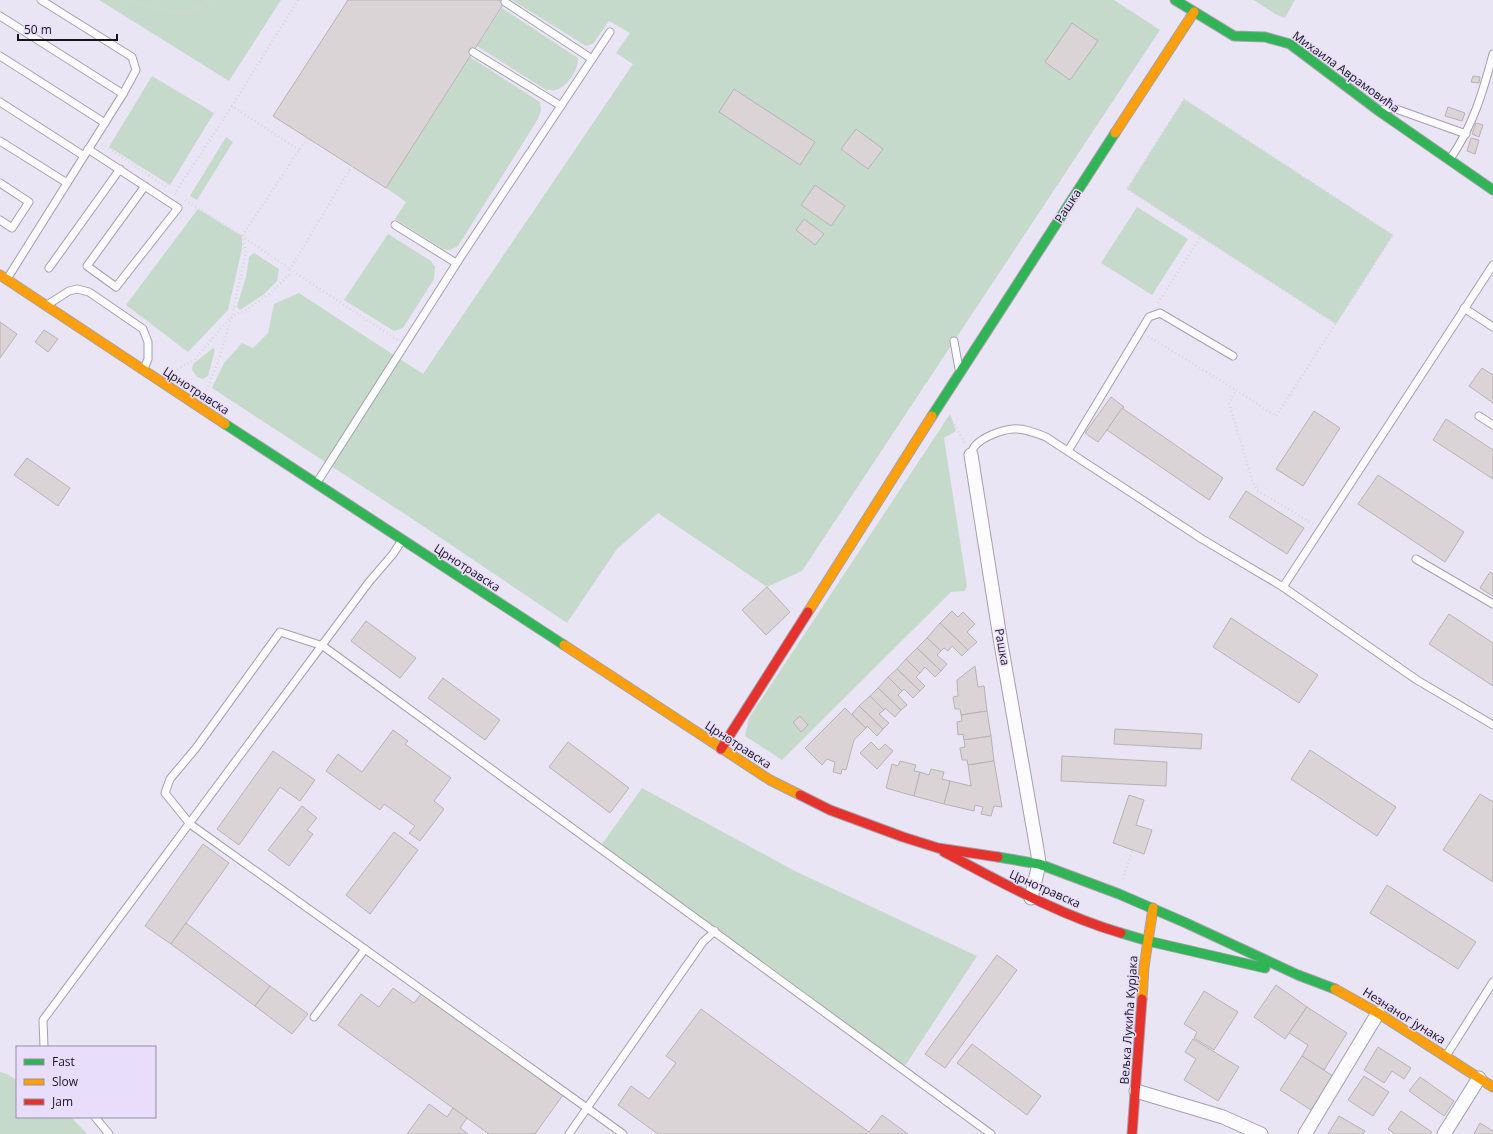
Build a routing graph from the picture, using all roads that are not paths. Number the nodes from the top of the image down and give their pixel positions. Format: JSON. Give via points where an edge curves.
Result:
{"nodes":[{"id":1,"x":41,"y":0,"type":"edge"},
{"id":2,"x":1175,"y":0,"type":"edge"},
{"id":3,"x":505,"y":2,"type":"dead end"},
{"id":4,"x":1194,"y":12,"type":"junction"},
{"id":5,"x":0,"y":16,"type":"edge"},
{"id":6,"x":610,"y":32,"type":"dead end"},
{"id":7,"x":473,"y":52,"type":"dead end"},
{"id":8,"x":1493,"y":54,"type":"edge"},
{"id":9,"x":0,"y":56,"type":"edge"},
{"id":10,"x":592,"y":59,"type":"junction"},
{"id":11,"x":123,"y":94,"type":"junction"},
{"id":12,"x":0,"y":102,"type":"edge"},
{"id":13,"x":561,"y":106,"type":"junction"},
{"id":14,"x":1379,"y":111,"type":"junction"},
{"id":15,"x":105,"y":123,"type":"junction"},
{"id":16,"x":1466,"y":134,"type":"junction"},
{"id":17,"x":0,"y":141,"type":"edge"},
{"id":18,"x":88,"y":149,"type":"junction"},
{"id":19,"x":84,"y":156,"type":"junction"},
{"id":20,"x":1450,"y":159,"type":"junction"},
{"id":21,"x":120,"y":169,"type":"junction"},
{"id":22,"x":0,"y":183,"type":"edge"},
{"id":23,"x":67,"y":183,"type":"junction"},
{"id":24,"x":145,"y":186,"type":"junction"},
{"id":25,"x":1493,"y":190,"type":"edge"},
{"id":26,"x":0,"y":220,"type":"edge"},
{"id":27,"x":395,"y":225,"type":"dead end"},
{"id":28,"x":456,"y":263,"type":"junction"},
{"id":29,"x":1493,"y":265,"type":"edge"},
{"id":30,"x":49,"y":268,"type":"dead end"},
{"id":31,"x":3,"y":277,"type":"edge"},
{"id":32,"x":47,"y":305,"type":"junction"},
{"id":33,"x":1464,"y":308,"type":"junction"},
{"id":34,"x":1493,"y":327,"type":"edge"},
{"id":35,"x":954,"y":341,"type":"dead end"},
{"id":36,"x":1233,"y":356,"type":"dead end"},
{"id":37,"x":143,"y":371,"type":"junction"},
{"id":38,"x":960,"y":374,"type":"junction"},
{"id":39,"x":1479,"y":416,"type":"dead end"},
{"id":40,"x":1493,"y":425,"type":"edge"},
{"id":41,"x":1068,"y":451,"type":"junction"},
{"id":42,"x":970,"y":455,"type":"joint"},
{"id":43,"x":316,"y":484,"type":"junction"},
{"id":44,"x":402,"y":540,"type":"junction"},
{"id":45,"x":1416,"y":559,"type":"dead end"},
{"id":46,"x":1283,"y":587,"type":"junction"},
{"id":47,"x":1493,"y":604,"type":"edge"},
{"id":48,"x":323,"y":646,"type":"junction"},
{"id":49,"x":1493,"y":725,"type":"edge"},
{"id":50,"x":721,"y":749,"type":"junction"},
{"id":51,"x":190,"y":824,"type":"junction"},
{"id":52,"x":938,"y":848,"type":"junction"},
{"id":53,"x":1039,"y":864,"type":"junction"},
{"id":54,"x":1031,"y":898,"type":"junction"},
{"id":55,"x":1153,"y":908,"type":"junction"},
{"id":56,"x":715,"y":931,"type":"junction"},
{"id":57,"x":1148,"y":941,"type":"junction"},
{"id":58,"x":365,"y":949,"type":"junction"},
{"id":59,"x":1298,"y":975,"type":"junction"},
{"id":60,"x":1493,"y":982,"type":"edge"},
{"id":61,"x":1378,"y":1013,"type":"junction"},
{"id":62,"x":314,"y":1017,"type":"dead end"},
{"id":63,"x":44,"y":1046,"type":"edge"},
{"id":64,"x":1446,"y":1057,"type":"junction"},
{"id":65,"x":1479,"y":1078,"type":"junction"},
{"id":66,"x":1493,"y":1087,"type":"edge"},
{"id":67,"x":1136,"y":1091,"type":"junction"},
{"id":68,"x":587,"y":1108,"type":"junction"},
{"id":69,"x":96,"y":1118,"type":"edge"},
{"id":70,"x":110,"y":1134,"type":"edge"},
{"id":71,"x":568,"y":1134,"type":"edge"},
{"id":72,"x":624,"y":1134,"type":"edge"},
{"id":73,"x":991,"y":1134,"type":"edge"},
{"id":74,"x":1132,"y":1134,"type":"edge"},
{"id":75,"x":1261,"y":1134,"type":"edge"},
{"id":76,"x":1305,"y":1134,"type":"edge"},
{"id":77,"x":1444,"y":1134,"type":"edge"}],
"edges":[{"from":1,"to":11,"type":"lane","via":[[132,58],[136,70]]},
{"from":2,"to":4,"type":"main road","name":"Михаила Аврамовића"},
{"from":3,"to":10,"type":"lane"},
{"from":4,"to":14,"type":"main road","name":"Михаила Аврамовића","via":[[1234,36],[1273,38],[1290,44]]},
{"from":4,"to":38,"type":"main road","name":"Рашка"},
{"from":5,"to":11,"type":"lane"},
{"from":6,"to":10,"type":"lane"},
{"from":7,"to":13,"type":"lane"},
{"from":8,"to":16,"type":"lane","via":[[1482,93]]},
{"from":9,"to":15,"type":"lane"},
{"from":10,"to":13,"type":"lane"},
{"from":11,"to":15,"type":"lane"},
{"from":12,"to":19,"type":"lane"},
{"from":13,"to":28,"type":"lane"},
{"from":14,"to":16,"type":"lane","via":[[1396,109]]},
{"from":14,"to":20,"type":"main road","name":"Михаила Аврамовића"},
{"from":15,"to":18,"type":"lane"},
{"from":16,"to":20,"type":"lane"},
{"from":17,"to":23,"type":"lane"},
{"from":18,"to":19,"type":"lane"},
{"from":18,"to":21,"type":"lane"},
{"from":19,"to":23,"type":"lane"},
{"from":20,"to":25,"type":"main road","name":"Михаила Аврамовића"},
{"from":21,"to":24,"type":"lane"},
{"from":21,"to":30,"type":"lane"},
{"from":22,"to":26,"type":"lane","via":[[29,202],[12,228]]},
{"from":23,"to":31,"type":"lane"},
{"from":24,"to":24,"type":"lane","via":[[178,208],[116,287],[87,266]]},
{"from":27,"to":28,"type":"lane"},
{"from":28,"to":43,"type":"lane"},
{"from":29,"to":33,"type":"lane"},
{"from":31,"to":32,"type":"main road","name":"Црнотравска"},
{"from":32,"to":37,"type":"main road","name":"Црнотравска"},
{"from":32,"to":37,"type":"lane","via":[[69,291],[76,289],[89,292],[143,329],[148,342],[148,359]]},
{"from":33,"to":34,"type":"lane"},
{"from":33,"to":46,"type":"lane"},
{"from":35,"to":38,"type":"lane"},
{"from":36,"to":41,"type":"lane","via":[[1160,313],[1149,317]]},
{"from":37,"to":43,"type":"main road","name":"Црнотравска"},
{"from":38,"to":50,"type":"main road","name":"Рашка"},
{"from":39,"to":40,"type":"lane"},
{"from":41,"to":42,"type":"lane","via":[[1046,437],[1014,428],[981,441]]},
{"from":41,"to":46,"type":"lane","via":[[1202,539]]},
{"from":42,"to":53,"type":"street","name":"Рашка"},
{"from":43,"to":44,"type":"main road","name":"Црнотравска"},
{"from":44,"to":48,"type":"lane"},
{"from":44,"to":50,"type":"main road","name":"Црнотравска"},
{"from":45,"to":47,"type":"lane"},
{"from":46,"to":49,"type":"lane","via":[[1417,680]]},
{"from":48,"to":51,"type":"lane"},
{"from":48,"to":51,"type":"lane","via":[[280,632],[196,748],[170,779],[165,793]]},
{"from":48,"to":56,"type":"lane"},
{"from":50,"to":52,"type":"main road","name":"Црнотравска","via":[[770,780],[830,810]]},
{"from":51,"to":58,"type":"lane"},
{"from":51,"to":63,"type":"lane","via":[[43,1020]]},
{"from":52,"to":53,"type":"main road","name":"Црнотравска"},
{"from":52,"to":54,"type":"main road","name":"Црнотравска"},
{"from":53,"to":54,"type":"street","name":"Рашка"},
{"from":53,"to":55,"type":"main road","name":"Црнотравска"},
{"from":54,"to":57,"type":"main road","name":"Црнотравска","via":[[1106,929]]},
{"from":55,"to":57,"type":"main road","name":"Вељка Лукића Курјака"},
{"from":55,"to":59,"type":"main road","name":"Незнаног јунака"},
{"from":56,"to":68,"type":"lane","via":[[703,942]]},
{"from":56,"to":73,"type":"lane"},
{"from":57,"to":59,"type":"main road","name":"Незнаног јунака"},
{"from":57,"to":67,"type":"main road","name":"Вељка Лукића Курјака"},
{"from":58,"to":62,"type":"lane"},
{"from":58,"to":68,"type":"lane"},
{"from":59,"to":61,"type":"main road","name":"Незнаног јунака","via":[[1334,989]]},
{"from":60,"to":64,"type":"lane"},
{"from":61,"to":64,"type":"main road","name":"Незнаног јунака"},
{"from":61,"to":76,"type":"street"},
{"from":64,"to":65,"type":"main road","name":"Незнаног јунака"},
{"from":65,"to":66,"type":"main road","name":"Незнаног јунака"},
{"from":65,"to":77,"type":"street"},
{"from":67,"to":74,"type":"main road","name":"Вељка Лукића Курјака"},
{"from":67,"to":75,"type":"street","via":[[1223,1116]]},
{"from":68,"to":71,"type":"lane"},
{"from":68,"to":72,"type":"lane"},
{"from":69,"to":70,"type":"lane"}]}
